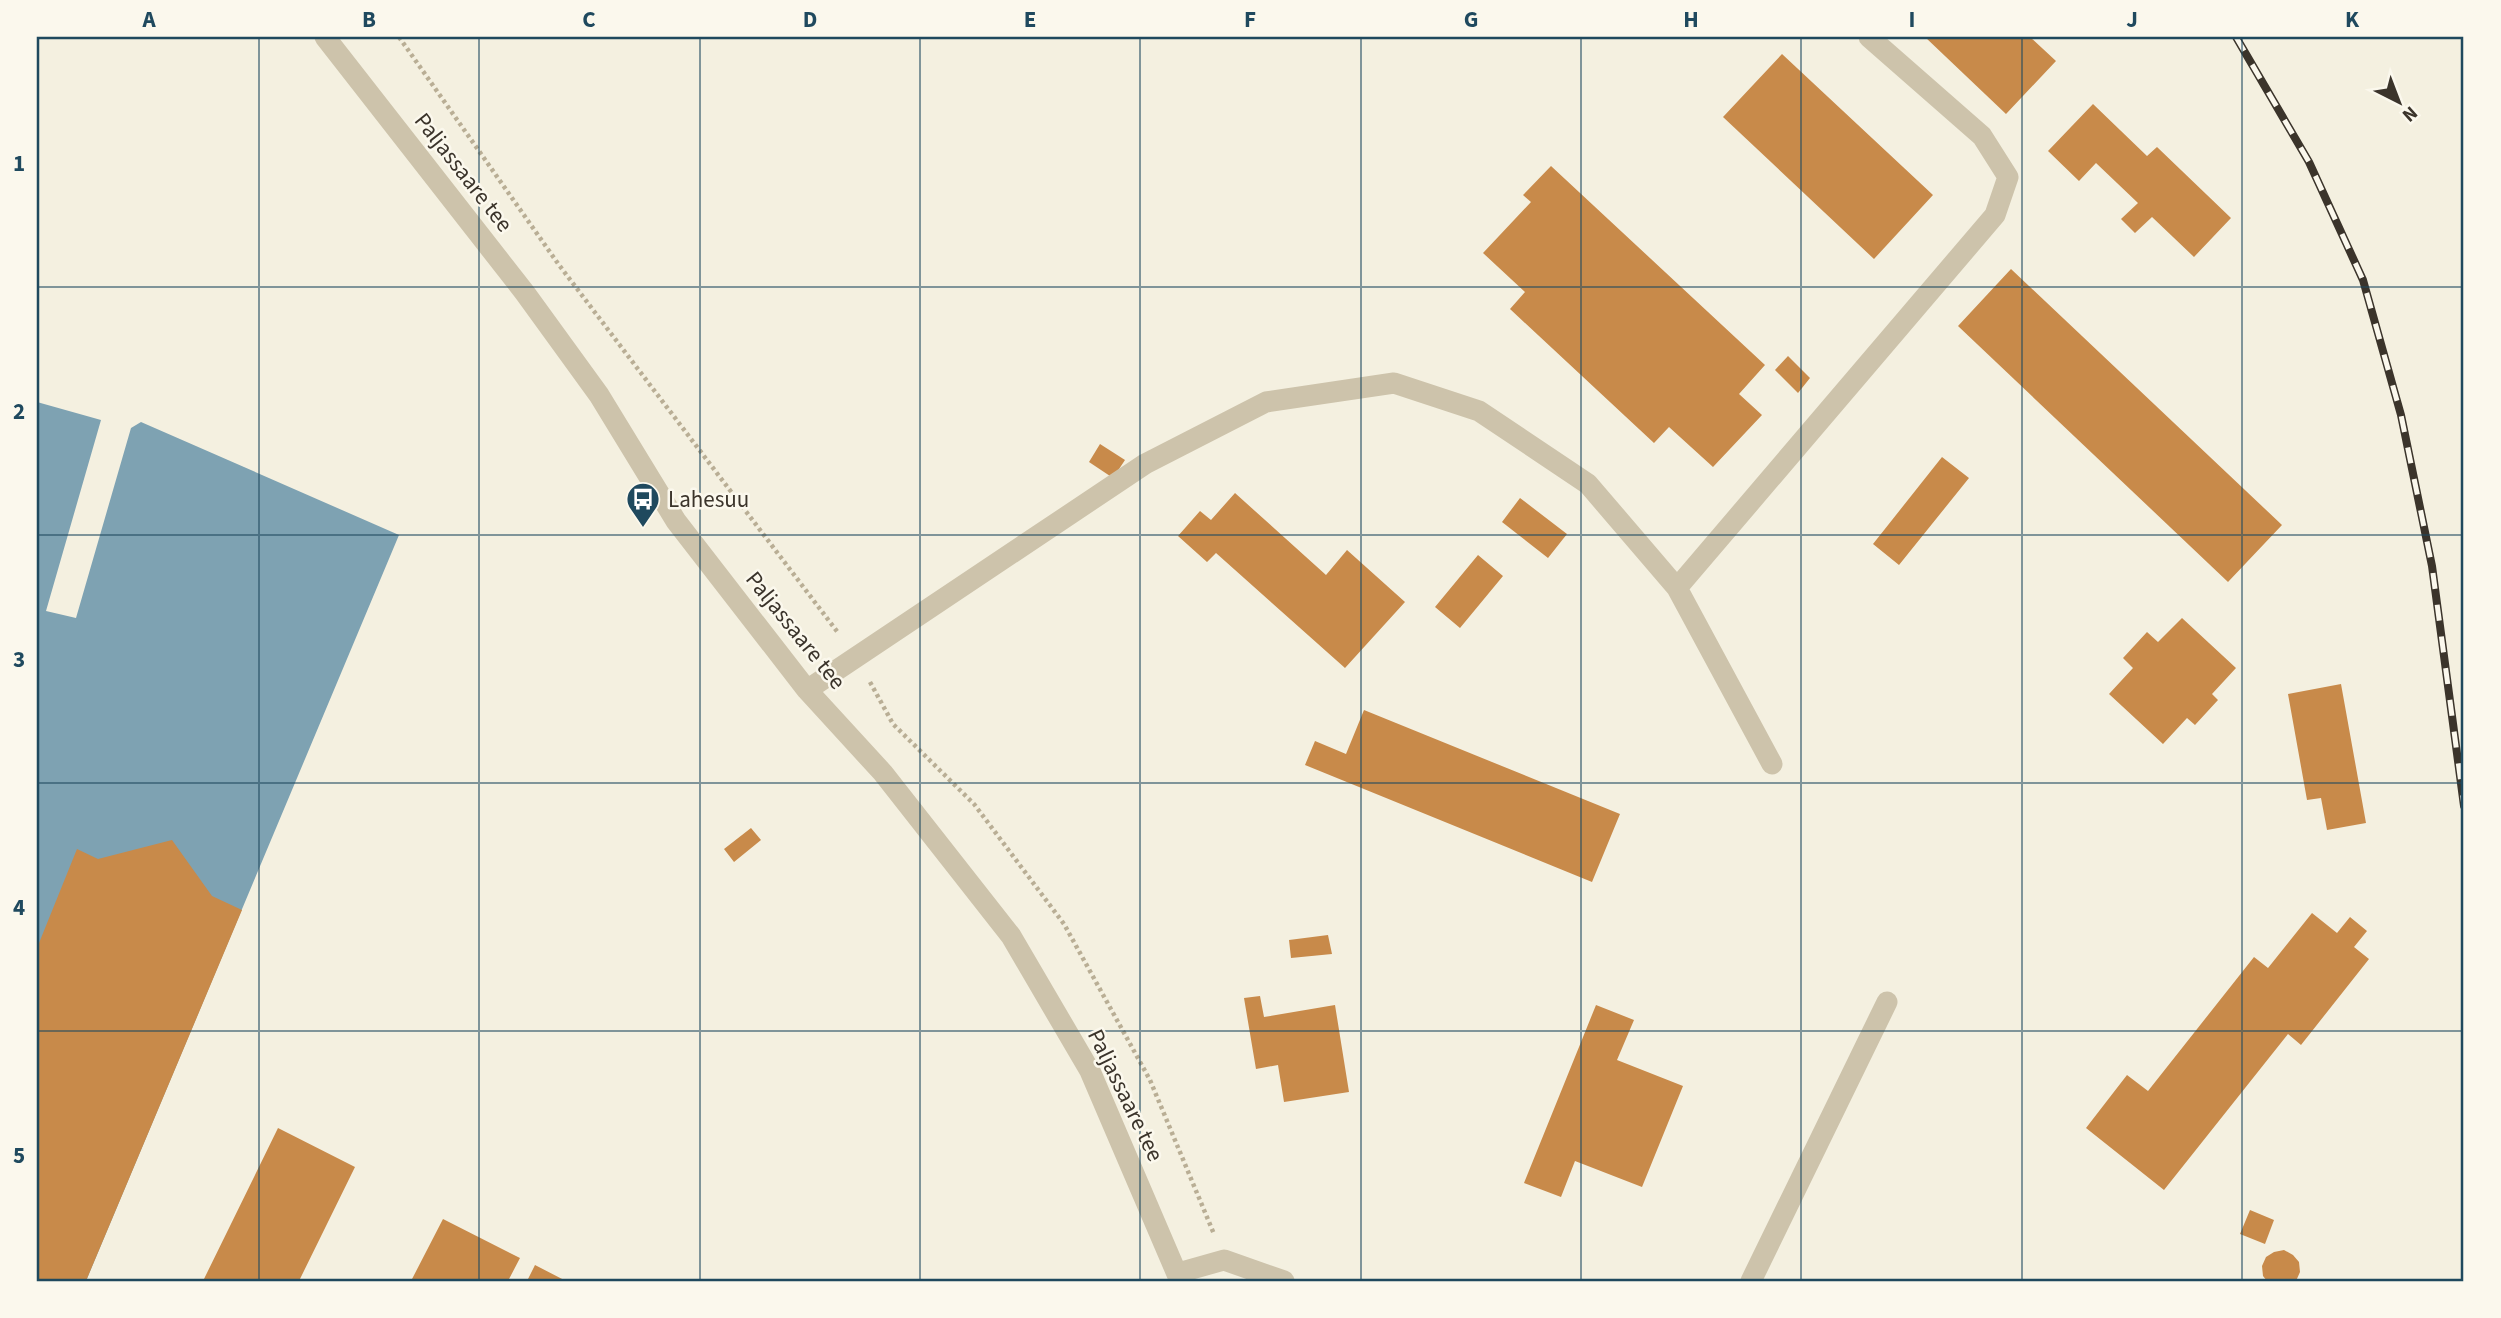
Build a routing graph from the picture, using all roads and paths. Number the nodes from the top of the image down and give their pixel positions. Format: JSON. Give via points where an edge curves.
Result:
{"nodes":[{"id":1,"x":325,"y":37,"type":"edge"},
{"id":2,"x":1869,"y":37,"type":"edge"},
{"id":3,"x":1677,"y":588,"type":"junction"},
{"id":4,"x":807,"y":690,"type":"junction"},
{"id":5,"x":1772,"y":764,"type":"dead end"},
{"id":6,"x":1887,"y":1002,"type":"dead end"},
{"id":7,"x":1179,"y":1277,"type":"edge"},
{"id":8,"x":1284,"y":1281,"type":"edge"},
{"id":9,"x":1751,"y":1281,"type":"edge"}],
"edges":[{"from":1,"to":4,"type":"street","name":"Paljassaare tee","via":[[532,303],[599,395],[676,520]]},
{"from":2,"to":3,"type":"street","via":[[1982,136],[2008,177],[1996,215]]},
{"from":3,"to":4,"type":"street","via":[[1588,484],[1479,411],[1394,383],[1266,402],[1145,464]]},
{"from":3,"to":5,"type":"street"},
{"from":4,"to":7,"type":"street","name":"Paljassaare tee","via":[[883,774],[1011,936],[1090,1071]]},
{"from":6,"to":9,"type":"street"},
{"from":7,"to":8,"type":"street","via":[[1224,1260]]}]}
